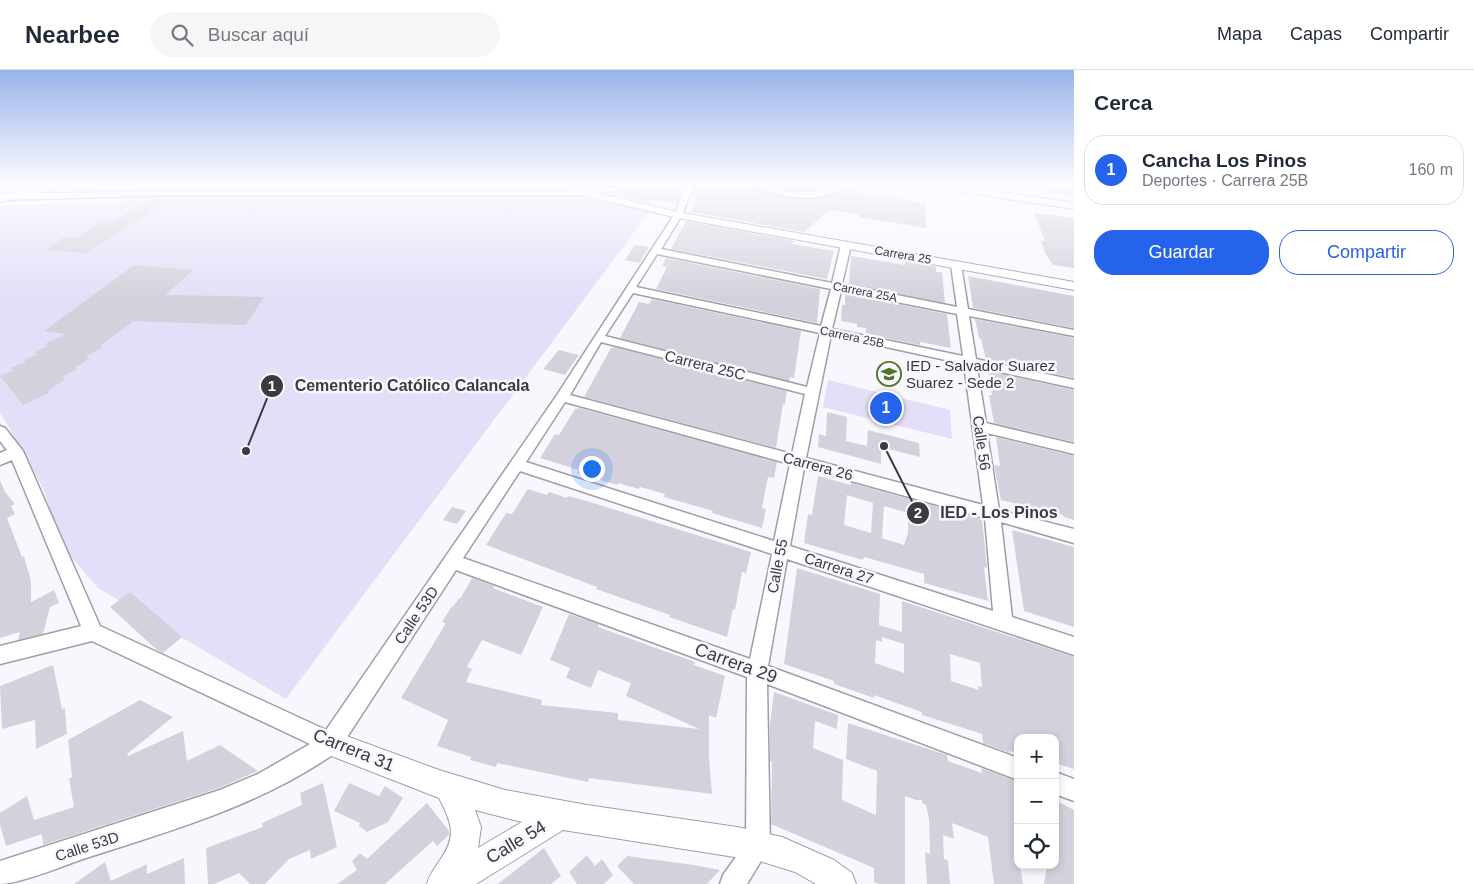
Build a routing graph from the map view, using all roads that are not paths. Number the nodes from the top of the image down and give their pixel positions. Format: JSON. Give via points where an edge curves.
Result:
{"nodes":[{"id":1,"x":674,"y":222,"type":"edge"},
{"id":2,"x":717,"y":222,"type":"edge"},
{"id":3,"x":846,"y":245,"type":"junction"},
{"id":4,"x":655,"y":251,"type":"junction"},
{"id":5,"x":956,"y":265,"type":"junction"},
{"id":6,"x":837,"y":286,"type":"junction"},
{"id":7,"x":1074,"y":286,"type":"edge"},
{"id":8,"x":631,"y":289,"type":"junction"},
{"id":9,"x":963,"y":311,"type":"junction"},
{"id":10,"x":827,"y":331,"type":"junction"},
{"id":11,"x":1074,"y":333,"type":"edge"},
{"id":12,"x":598,"y":338,"type":"junction"},
{"id":13,"x":970,"y":362,"type":"junction"},
{"id":14,"x":1074,"y":384,"type":"edge"},
{"id":15,"x":812,"y":392,"type":"junction"},
{"id":16,"x":562,"y":397,"type":"junction"},
{"id":17,"x":979,"y":426,"type":"junction"},
{"id":18,"x":0,"y":431,"type":"edge"},
{"id":19,"x":1074,"y":449,"type":"edge"},
{"id":20,"x":16,"y":451,"type":"junction"},
{"id":21,"x":0,"y":460,"type":"edge"},
{"id":22,"x":799,"y":461,"type":"junction"},
{"id":23,"x":517,"y":464,"type":"junction"},
{"id":24,"x":992,"y":513,"type":"junction"},
{"id":25,"x":1074,"y":536,"type":"edge"},
{"id":26,"x":779,"y":549,"type":"junction"},
{"id":27,"x":452,"y":561,"type":"junction"},
{"id":28,"x":1003,"y":622,"type":"junction"},
{"id":29,"x":93,"y":632,"type":"junction"},
{"id":30,"x":1074,"y":646,"type":"edge"},
{"id":31,"x":0,"y":655,"type":"edge"},
{"id":32,"x":757,"y":671,"type":"junction"},
{"id":33,"x":330,"y":743,"type":"junction"},
{"id":34,"x":1014,"y":767,"type":"edge"},
{"id":35,"x":1059,"y":784,"type":"edge"},
{"id":36,"x":448,"y":786,"type":"junction"},
{"id":37,"x":1074,"y":790,"type":"edge"},
{"id":38,"x":559,"y":816,"type":"junction"},
{"id":39,"x":758,"y":846,"type":"junction"},
{"id":40,"x":0,"y":873,"type":"edge"},
{"id":41,"x":442,"y":884,"type":"edge"},
{"id":42,"x":448,"y":884,"type":"edge"},
{"id":43,"x":732,"y":884,"type":"edge"},
{"id":44,"x":841,"y":884,"type":"edge"}],
"edges":[{"from":1,"to":4,"type":"street","name":"Calle 53D"},
{"from":2,"to":3,"type":"street","name":"Carrera 25"},
{"from":3,"to":5,"type":"street","name":"Carrera 25"},
{"from":3,"to":6,"type":"street","name":"Calle 55"},
{"from":4,"to":6,"type":"street","name":"Carrera 25A"},
{"from":4,"to":8,"type":"street","name":"Calle 53D"},
{"from":5,"to":7,"type":"street","name":"Carrera 25"},
{"from":5,"to":9,"type":"street","name":"Calle 56"},
{"from":6,"to":9,"type":"street","name":"Carrera 25A"},
{"from":6,"to":10,"type":"street","name":"Calle 55"},
{"from":8,"to":10,"type":"street","name":"Carrera 25B"},
{"from":8,"to":12,"type":"street","name":"Calle 53D"},
{"from":9,"to":11,"type":"street","name":"Carrera 25A"},
{"from":9,"to":13,"type":"street","name":"Calle 56"},
{"from":10,"to":13,"type":"street","name":"Carrera 25B"},
{"from":10,"to":15,"type":"street","name":"Calle 55"},
{"from":12,"to":15,"type":"street","name":"Carrera 25C"},
{"from":12,"to":16,"type":"street","name":"Calle 53D"},
{"from":13,"to":14,"type":"street","name":"Carrera 25B"},
{"from":13,"to":17,"type":"street","name":"Calle 56"},
{"from":15,"to":22,"type":"street","name":"Calle 55"},
{"from":16,"to":22,"type":"street","name":"Carrera 26"},
{"from":16,"to":23,"type":"street","name":"Calle 53D"},
{"from":17,"to":19,"type":"street"},
{"from":17,"to":24,"type":"street","name":"Calle 56"},
{"from":18,"to":20,"type":"street"},
{"from":20,"to":21,"type":"street"},
{"from":20,"to":29,"type":"street"},
{"from":22,"to":24,"type":"street","name":"Carrera 26"},
{"from":22,"to":26,"type":"street","name":"Calle 55"},
{"from":23,"to":26,"type":"street","name":"Carrera 27"},
{"from":23,"to":27,"type":"street","name":"Calle 53D"},
{"from":24,"to":25,"type":"street","name":"Carrera 26"},
{"from":24,"to":28,"type":"street","name":"Calle 56"},
{"from":26,"to":28,"type":"street","name":"Carrera 27"},
{"from":26,"to":32,"type":"street","name":"Calle 55"},
{"from":27,"to":32,"type":"street","name":"Carrera 29"},
{"from":27,"to":33,"type":"street","name":"Calle 53D"},
{"from":28,"to":30,"type":"street","name":"Carrera 27"},
{"from":29,"to":31,"type":"street"},
{"from":29,"to":33,"type":"street","name":"Carrera 31"},
{"from":32,"to":34,"type":"street","name":"Carrera 29"},
{"from":32,"to":39,"type":"street","name":"Calle 55"},
{"from":33,"to":36,"type":"street","name":"Carrera 31"},
{"from":33,"to":40,"type":"street","name":"Calle 53D","via":[[311,758],[273,779],[210,806]]},
{"from":35,"to":37,"type":"street"},
{"from":36,"to":38,"type":"street","name":"Carrera 31","via":[[504,804]]},
{"from":36,"to":41,"type":"street","name":"Calle 54","via":[[464,818],[467,841],[457,864]]},
{"from":38,"to":39,"type":"street","name":"Carrera 31"},
{"from":38,"to":42,"type":"street","name":"Calle 54"},
{"from":39,"to":43,"type":"street"},
{"from":39,"to":44,"type":"street","name":"Carrera 31","via":[[815,866]]}]}
